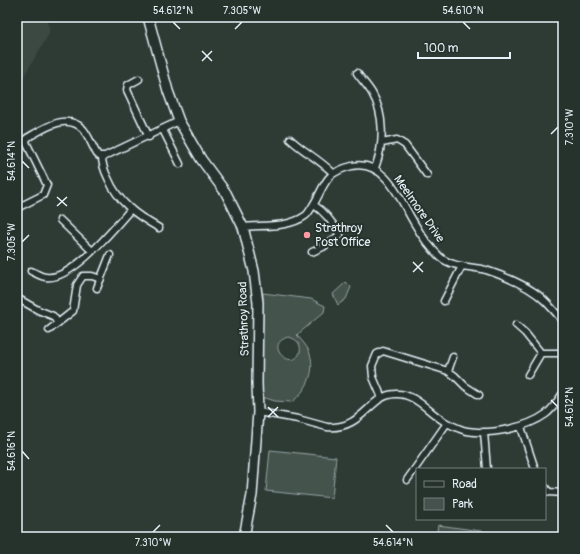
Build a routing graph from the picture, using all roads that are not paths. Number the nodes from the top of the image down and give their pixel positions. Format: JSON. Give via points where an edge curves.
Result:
{"nodes":[{"id":1,"x":148,"y":17,"type":"edge"},
{"id":2,"x":356,"y":73,"type":"dead end"},
{"id":3,"x":140,"y":79,"type":"dead end"},
{"id":4,"x":179,"y":121,"type":"junction"},
{"id":5,"x":163,"y":130,"type":"junction"},
{"id":6,"x":149,"y":137,"type":"junction"},
{"id":7,"x":290,"y":139,"type":"dead end"},
{"id":8,"x":382,"y":142,"type":"junction"},
{"id":9,"x":102,"y":157,"type":"junction"},
{"id":10,"x":180,"y":164,"type":"dead end"},
{"id":11,"x":375,"y":168,"type":"junction"},
{"id":12,"x":333,"y":173,"type":"junction"},
{"id":13,"x":427,"y":175,"type":"dead end"},
{"id":14,"x":314,"y":205,"type":"junction"},
{"id":15,"x":17,"y":208,"type":"edge"},
{"id":16,"x":131,"y":209,"type":"junction"},
{"id":17,"x":60,"y":220,"type":"dead end"},
{"id":18,"x":243,"y":227,"type":"junction"},
{"id":19,"x":158,"y":228,"type":"dead end"},
{"id":20,"x":92,"y":251,"type":"junction"},
{"id":21,"x":312,"y":252,"type":"dead end"},
{"id":22,"x":110,"y":255,"type":"dead end"},
{"id":23,"x":462,"y":266,"type":"junction"},
{"id":24,"x":31,"y":271,"type":"dead end"},
{"id":25,"x":101,"y":278,"type":"junction"},
{"id":26,"x":97,"y":288,"type":"dead end"},
{"id":27,"x":17,"y":298,"type":"edge"},
{"id":28,"x":444,"y":301,"type":"dead end"},
{"id":29,"x":563,"y":321,"type":"edge"},
{"id":30,"x":58,"y":323,"type":"junction"},
{"id":31,"x":516,"y":325,"type":"dead end"},
{"id":32,"x":49,"y":330,"type":"dead end"},
{"id":33,"x":541,"y":353,"type":"junction"},
{"id":34,"x":563,"y":353,"type":"edge"},
{"id":35,"x":453,"y":357,"type":"dead end"},
{"id":36,"x":448,"y":371,"type":"junction"},
{"id":37,"x":528,"y":375,"type":"dead end"},
{"id":38,"x":563,"y":393,"type":"edge"},
{"id":39,"x":479,"y":395,"type":"dead end"},
{"id":40,"x":382,"y":398,"type":"junction"},
{"id":41,"x":258,"y":412,"type":"junction"},
{"id":42,"x":447,"y":423,"type":"junction"},
{"id":43,"x":521,"y":427,"type":"junction"},
{"id":44,"x":484,"y":432,"type":"junction"},
{"id":45,"x":488,"y":468,"type":"edge"},
{"id":46,"x":535,"y":468,"type":"edge"},
{"id":47,"x":407,"y":480,"type":"dead end"},
{"id":48,"x":546,"y":488,"type":"edge"},
{"id":49,"x":563,"y":493,"type":"edge"},
{"id":50,"x":244,"y":537,"type":"edge"}],
"edges":[{"from":1,"to":4,"type":"street"},
{"from":2,"to":8,"type":"street","via":[[372,93],[379,109]]},
{"from":3,"to":6,"type":"street","via":[[128,85],[127,90]]},
{"from":4,"to":5,"type":"street"},
{"from":4,"to":18,"type":"street","name":"Strathroy Road","via":[[220,185]]},
{"from":5,"to":6,"type":"street"},
{"from":5,"to":10,"type":"street"},
{"from":6,"to":9,"type":"street"},
{"from":7,"to":12,"type":"street","via":[[302,150],[320,160]]},
{"from":8,"to":11,"type":"street"},
{"from":8,"to":13,"type":"street","via":[[397,140],[405,145]]},
{"from":9,"to":15,"type":"street","via":[[97,154],[82,128],[69,123],[56,123],[27,138],[26,142],[47,185],[43,195]]},
{"from":9,"to":16,"type":"street","via":[[110,183],[118,197]]},
{"from":11,"to":12,"type":"street","via":[[353,166]]},
{"from":11,"to":23,"type":"street","name":"Meelmore Drive","via":[[396,191],[428,243],[441,257]]},
{"from":12,"to":14,"type":"street"},
{"from":14,"to":18,"type":"street","via":[[307,215],[295,222]]},
{"from":14,"to":21,"type":"street","via":[[334,225],[340,235]]},
{"from":16,"to":19,"type":"street"},
{"from":16,"to":20,"type":"street"},
{"from":17,"to":20,"type":"street"},
{"from":18,"to":41,"type":"street","name":"Strathroy Road","via":[[254,271],[258,303]]},
{"from":20,"to":24,"type":"street","via":[[58,276],[45,277]]},
{"from":22,"to":25,"type":"street"},
{"from":23,"to":28,"type":"street"},
{"from":23,"to":29,"type":"street","name":"Meelmore Drive","via":[[484,270],[517,282],[543,299]]},
{"from":25,"to":26,"type":"street"},
{"from":25,"to":30,"type":"street","via":[[84,276],[77,285],[73,311]]},
{"from":27,"to":30,"type":"street","via":[[53,316]]},
{"from":30,"to":32,"type":"street"},
{"from":31,"to":33,"type":"street"},
{"from":33,"to":34,"type":"street"},
{"from":33,"to":37,"type":"street"},
{"from":35,"to":36,"type":"street"},
{"from":36,"to":39,"type":"street"},
{"from":36,"to":40,"type":"street","via":[[384,351],[377,354],[372,366],[373,377]]},
{"from":38,"to":43,"type":"street","via":[[546,414]]},
{"from":40,"to":41,"type":"street","via":[[353,422],[335,428]]},
{"from":40,"to":42,"type":"street","via":[[389,394],[405,395]]},
{"from":41,"to":50,"type":"street","name":"Strathroy Road","via":[[252,495]]},
{"from":42,"to":44,"type":"street","via":[[466,431]]},
{"from":42,"to":47,"type":"street"},
{"from":43,"to":44,"type":"street"},
{"from":43,"to":46,"type":"street"},
{"from":44,"to":45,"type":"street"},
{"from":48,"to":49,"type":"street","via":[[549,492]]}]}
